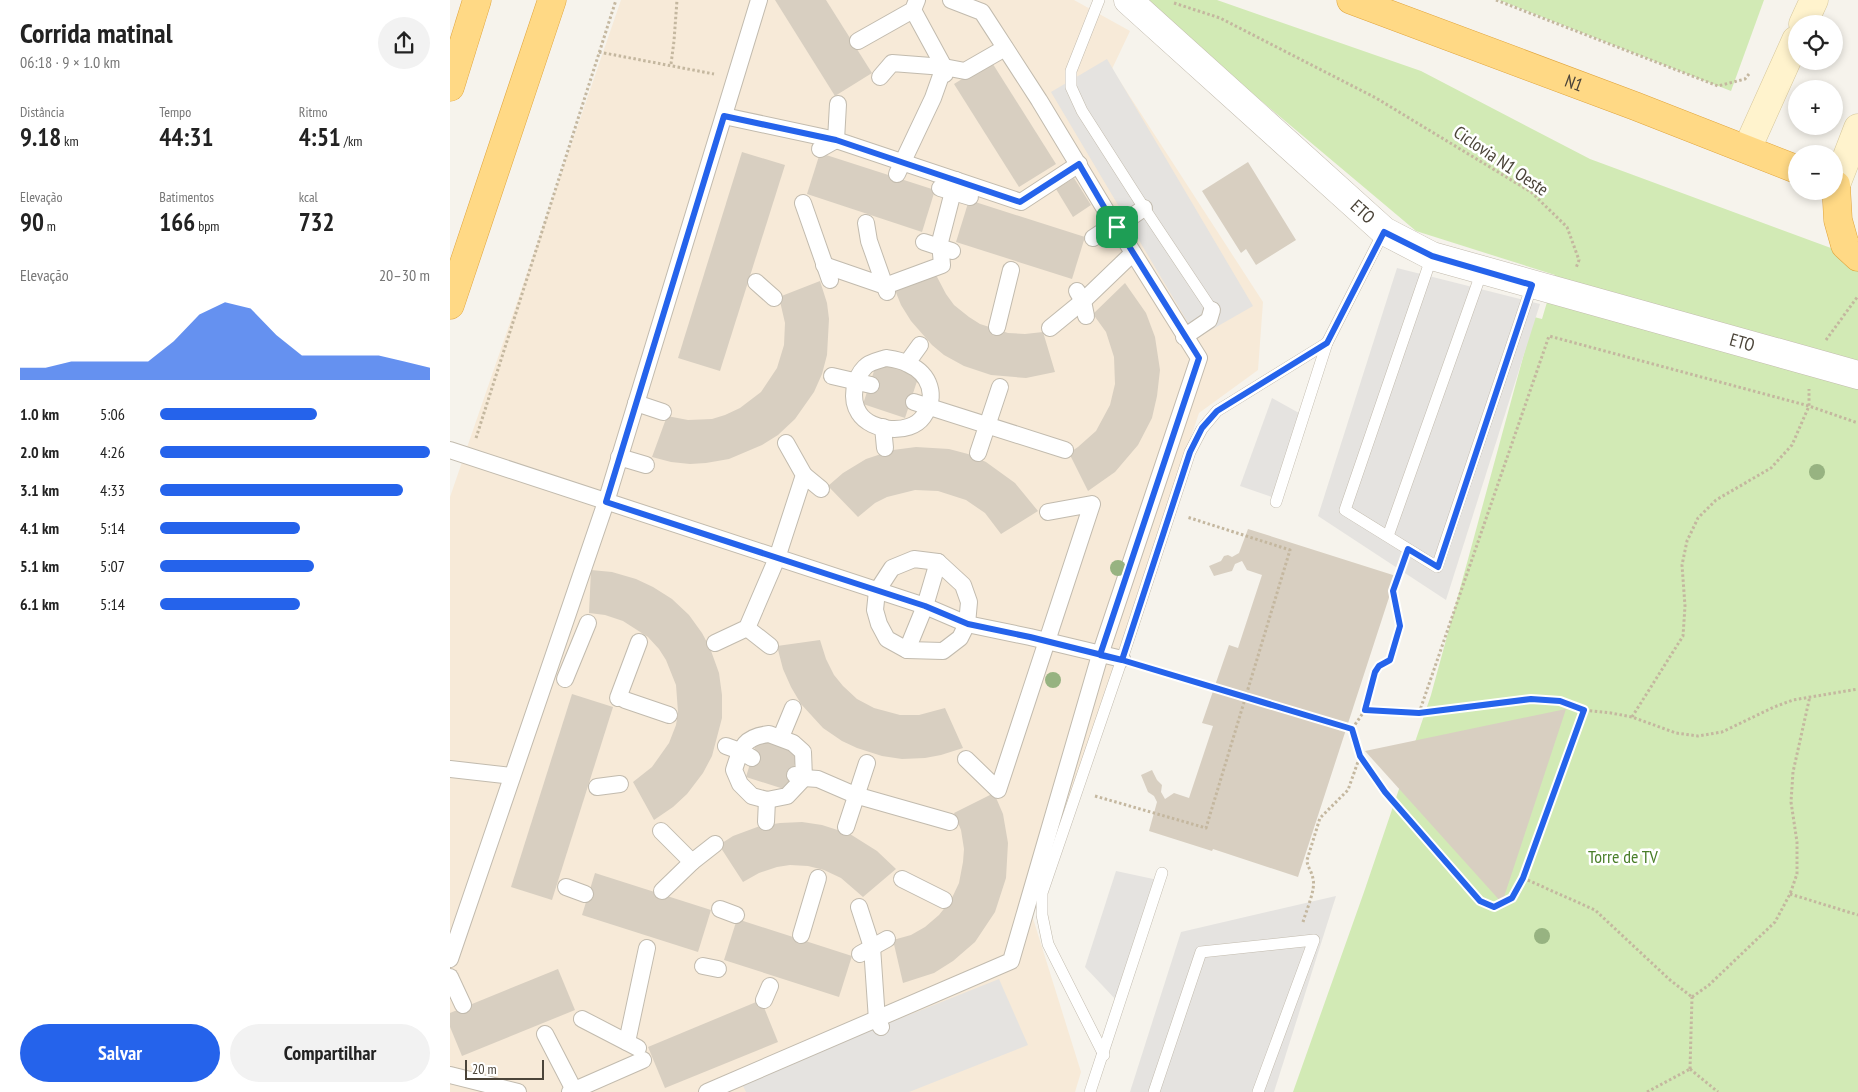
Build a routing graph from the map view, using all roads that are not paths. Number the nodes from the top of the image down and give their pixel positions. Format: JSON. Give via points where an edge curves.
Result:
{"nodes":[{"id":1,"x":477,"y":0,"type":"edge"},
{"id":2,"x":552,"y":0,"type":"edge"},
{"id":3,"x":759,"y":0,"type":"edge"},
{"id":4,"x":950,"y":0,"type":"edge"},
{"id":5,"x":1099,"y":0,"type":"edge"},
{"id":6,"x":1128,"y":0,"type":"edge"},
{"id":7,"x":1351,"y":0,"type":"edge"},
{"id":8,"x":1814,"y":0,"type":"edge"},
{"id":9,"x":915,"y":5,"type":"edge"},
{"id":10,"x":1807,"y":15,"type":"edge"},
{"id":11,"x":858,"y":41,"type":"dead end"},
{"id":12,"x":1005,"y":48,"type":"junction"},
{"id":13,"x":1788,"y":57,"type":"edge"},
{"id":14,"x":944,"y":67,"type":"junction"},
{"id":15,"x":880,"y":77,"type":"dead end"},
{"id":16,"x":450,"y":87,"type":"edge"},
{"id":17,"x":948,"y":87,"type":"dead end"},
{"id":18,"x":838,"y":104,"type":"dead end"},
{"id":19,"x":724,"y":116,"type":"junction"},
{"id":20,"x":1858,"y":128,"type":"edge"},
{"id":21,"x":836,"y":140,"type":"junction"},
{"id":22,"x":820,"y":149,"type":"dead end"},
{"id":23,"x":1748,"y":149,"type":"junction"},
{"id":24,"x":1079,"y":164,"type":"junction"},
{"id":25,"x":1788,"y":166,"type":"edge"},
{"id":26,"x":900,"y":168,"type":"junction"},
{"id":27,"x":950,"y":186,"type":"junction"},
{"id":28,"x":1843,"y":188,"type":"edge"},
{"id":29,"x":970,"y":197,"type":"dead end"},
{"id":30,"x":1841,"y":200,"type":"edge"},
{"id":31,"x":803,"y":203,"type":"dead end"},
{"id":32,"x":1144,"y":208,"type":"junction"},
{"id":33,"x":866,"y":223,"type":"dead end"},
{"id":34,"x":1115,"y":225,"type":"junction"},
{"id":35,"x":1384,"y":232,"type":"junction"},
{"id":36,"x":1092,"y":238,"type":"dead end"},
{"id":37,"x":924,"y":242,"type":"dead end"},
{"id":38,"x":946,"y":250,"type":"junction"},
{"id":39,"x":1133,"y":253,"type":"junction"},
{"id":40,"x":1432,"y":256,"type":"junction"},
{"id":41,"x":1858,"y":257,"type":"edge"},
{"id":42,"x":1011,"y":270,"type":"dead end"},
{"id":43,"x":1482,"y":271,"type":"junction"},
{"id":44,"x":756,"y":282,"type":"dead end"},
{"id":45,"x":1532,"y":285,"type":"junction"},
{"id":46,"x":886,"y":289,"type":"junction"},
{"id":47,"x":774,"y":298,"type":"dead end"},
{"id":48,"x":450,"y":305,"type":"edge"},
{"id":49,"x":1212,"y":310,"type":"joint"},
{"id":50,"x":996,"y":327,"type":"dead end"},
{"id":51,"x":1050,"y":328,"type":"dead end"},
{"id":52,"x":1184,"y":337,"type":"junction"},
{"id":53,"x":1327,"y":343,"type":"junction"},
{"id":54,"x":920,"y":345,"type":"dead end"},
{"id":55,"x":907,"y":363,"type":"junction"},
{"id":56,"x":1858,"y":375,"type":"edge"},
{"id":57,"x":832,"y":376,"type":"dead end"},
{"id":58,"x":863,"y":383,"type":"junction"},
{"id":59,"x":1000,"y":387,"type":"dead end"},
{"id":60,"x":636,"y":403,"type":"junction"},
{"id":61,"x":922,"y":404,"type":"junction"},
{"id":62,"x":663,"y":412,"type":"dead end"},
{"id":63,"x":988,"y":426,"type":"junction"},
{"id":64,"x":883,"y":427,"type":"junction"},
{"id":65,"x":786,"y":443,"type":"dead end"},
{"id":66,"x":884,"y":448,"type":"dead end"},
{"id":67,"x":450,"y":450,"type":"edge"},
{"id":68,"x":1065,"y":450,"type":"dead end"},
{"id":69,"x":978,"y":453,"type":"dead end"},
{"id":70,"x":619,"y":457,"type":"junction"},
{"id":71,"x":646,"y":465,"type":"dead end"},
{"id":72,"x":804,"y":475,"type":"junction"},
{"id":73,"x":821,"y":489,"type":"dead end"},
{"id":74,"x":606,"y":502,"type":"junction"},
{"id":75,"x":1276,"y":502,"type":"dead end"},
{"id":76,"x":1048,"y":512,"type":"dead end"},
{"id":77,"x":1388,"y":536,"type":"junction"},
{"id":78,"x":777,"y":558,"type":"junction"},
{"id":79,"x":938,"y":562,"type":"junction"},
{"id":80,"x":877,"y":591,"type":"junction"},
{"id":81,"x":925,"y":606,"type":"junction"},
{"id":82,"x":588,"y":623,"type":"dead end"},
{"id":83,"x":968,"y":624,"type":"junction"},
{"id":84,"x":747,"y":628,"type":"junction"},
{"id":85,"x":638,"y":642,"type":"dead end"},
{"id":86,"x":1048,"y":642,"type":"junction"},
{"id":87,"x":715,"y":643,"type":"dead end"},
{"id":88,"x":770,"y":646,"type":"dead end"},
{"id":89,"x":907,"y":650,"type":"junction"},
{"id":90,"x":1100,"y":655,"type":"junction"},
{"id":91,"x":1122,"y":660,"type":"junction"},
{"id":92,"x":565,"y":679,"type":"dead end"},
{"id":93,"x":793,"y":708,"type":"dead end"},
{"id":94,"x":669,"y":715,"type":"dead end"},
{"id":95,"x":781,"y":737,"type":"junction"},
{"id":96,"x":966,"y":760,"type":"dead end"},
{"id":97,"x":867,"y":763,"type":"dead end"},
{"id":98,"x":450,"y":768,"type":"edge"},
{"id":99,"x":512,"y":776,"type":"junction"},
{"id":100,"x":804,"y":778,"type":"junction"},
{"id":101,"x":620,"y":784,"type":"dead end"},
{"id":102,"x":597,"y":787,"type":"dead end"},
{"id":103,"x":787,"y":787,"type":"dead end"},
{"id":104,"x":856,"y":795,"type":"junction"},
{"id":105,"x":767,"y":800,"type":"junction"},
{"id":106,"x":766,"y":822,"type":"dead end"},
{"id":107,"x":950,"y":822,"type":"dead end"},
{"id":108,"x":846,"y":827,"type":"dead end"},
{"id":109,"x":661,"y":831,"type":"dead end"},
{"id":110,"x":715,"y":844,"type":"dead end"},
{"id":111,"x":692,"y":862,"type":"junction"},
{"id":112,"x":1162,"y":874,"type":"dead end"},
{"id":113,"x":818,"y":878,"type":"dead end"},
{"id":114,"x":902,"y":879,"type":"dead end"},
{"id":115,"x":566,"y":887,"type":"dead end"},
{"id":116,"x":662,"y":891,"type":"dead end"},
{"id":117,"x":585,"y":894,"type":"dead end"},
{"id":118,"x":944,"y":900,"type":"dead end"},
{"id":119,"x":859,"y":907,"type":"dead end"},
{"id":120,"x":720,"y":909,"type":"dead end"},
{"id":121,"x":736,"y":915,"type":"dead end"},
{"id":122,"x":801,"y":935,"type":"dead end"},
{"id":123,"x":887,"y":939,"type":"dead end"},
{"id":124,"x":647,"y":948,"type":"dead end"},
{"id":125,"x":866,"y":950,"type":"junction"},
{"id":126,"x":450,"y":959,"type":"edge"},
{"id":127,"x":450,"y":977,"type":"edge"},
{"id":128,"x":463,"y":1005,"type":"dead end"},
{"id":129,"x":582,"y":1019,"type":"dead end"},
{"id":130,"x":879,"y":1023,"type":"junction"},
{"id":131,"x":546,"y":1034,"type":"dead end"},
{"id":132,"x":636,"y":1050,"type":"junction"},
{"id":133,"x":1104,"y":1055,"type":"junction"},
{"id":134,"x":450,"y":1074,"type":"edge"},
{"id":135,"x":573,"y":1091,"type":"edge"},
{"id":136,"x":518,"y":1092,"type":"edge"},
{"id":137,"x":707,"y":1092,"type":"edge"},
{"id":138,"x":1090,"y":1092,"type":"edge"},
{"id":139,"x":1154,"y":1092,"type":"edge"},
{"id":140,"x":1258,"y":1092,"type":"edge"}],
"edges":[{"from":1,"to":16,"type":"highway"},
{"from":2,"to":48,"type":"highway"},
{"from":3,"to":19,"type":"street"},
{"from":4,"to":12,"type":"street","via":[[982,12]]},
{"from":5,"to":32,"type":"lane","via":[[1071,71],[1072,88],[1082,110]]},
{"from":6,"to":35,"type":"street","name":"ETO"},
{"from":7,"to":23,"type":"highway","name":"N1"},
{"from":8,"to":10,"type":"main road"},
{"from":9,"to":11,"type":"street"},
{"from":9,"to":14,"type":"street"},
{"from":12,"to":14,"type":"street","via":[[964,71]]},
{"from":12,"to":24,"type":"street","via":[[1045,96]]},
{"from":13,"to":23,"type":"main road"},
{"from":14,"to":15,"type":"street","via":[[892,63]]},
{"from":14,"to":17,"type":"street"},
{"from":14,"to":26,"type":"street"},
{"from":18,"to":21,"type":"street"},
{"from":19,"to":21,"type":"street"},
{"from":19,"to":60,"type":"street"},
{"from":20,"to":28,"type":"main road"},
{"from":21,"to":22,"type":"street"},
{"from":21,"to":26,"type":"street"},
{"from":23,"to":25,"type":"highway","name":"N1"},
{"from":24,"to":27,"type":"street","via":[[1020,202]]},
{"from":24,"to":34,"type":"street"},
{"from":26,"to":27,"type":"street"},
{"from":27,"to":29,"type":"street"},
{"from":27,"to":38,"type":"street","via":[[940,242]]},
{"from":30,"to":41,"type":"highway","via":[[1838,220],[1845,245]]},
{"from":31,"to":46,"type":"street","via":[[827,273]]},
{"from":32,"to":34,"type":"street"},
{"from":32,"to":49,"type":"lane"},
{"from":33,"to":46,"type":"street","via":[[868,241]]},
{"from":34,"to":36,"type":"street"},
{"from":34,"to":39,"type":"street"},
{"from":35,"to":40,"type":"street","name":"ETO"},
{"from":35,"to":53,"type":"lane"},
{"from":37,"to":38,"type":"street"},
{"from":38,"to":46,"type":"street","via":[[942,265]]},
{"from":39,"to":51,"type":"street","via":[[1082,303]]},
{"from":39,"to":52,"type":"street"},
{"from":40,"to":43,"type":"street","name":"ETO"},
{"from":40,"to":77,"type":"lane","via":[[1345,510]]},
{"from":42,"to":50,"type":"street"},
{"from":43,"to":45,"type":"street","name":"ETO"},
{"from":43,"to":77,"type":"lane"},
{"from":44,"to":47,"type":"street"},
{"from":45,"to":56,"type":"street","name":"ETO"},
{"from":45,"to":77,"type":"lane","via":[[1438,567]]},
{"from":49,"to":52,"type":"street","via":[[1209,320]]},
{"from":52,"to":90,"type":"street","via":[[1199,358]]},
{"from":53,"to":75,"type":"lane"},
{"from":53,"to":91,"type":"lane","via":[[1217,411],[1202,428],[1190,452]]},
{"from":54,"to":55,"type":"street"},
{"from":55,"to":58,"type":"street","via":[[886,358],[866,365]]},
{"from":55,"to":61,"type":"street","via":[[922,373],[931,388]]},
{"from":57,"to":58,"type":"street"},
{"from":58,"to":64,"type":"street","via":[[855,398],[859,413],[869,422]]},
{"from":59,"to":63,"type":"street"},
{"from":60,"to":62,"type":"street"},
{"from":60,"to":70,"type":"street"},
{"from":61,"to":63,"type":"street"},
{"from":61,"to":64,"type":"street","via":[[922,418],[911,427]]},
{"from":63,"to":68,"type":"street"},
{"from":63,"to":69,"type":"street"},
{"from":64,"to":66,"type":"street"},
{"from":65,"to":72,"type":"street"},
{"from":67,"to":74,"type":"street"},
{"from":70,"to":71,"type":"street"},
{"from":70,"to":74,"type":"street"},
{"from":72,"to":73,"type":"street"},
{"from":72,"to":78,"type":"street"},
{"from":74,"to":78,"type":"street"},
{"from":74,"to":99,"type":"street"},
{"from":76,"to":86,"type":"street","via":[[1092,504]]},
{"from":78,"to":80,"type":"street"},
{"from":78,"to":84,"type":"street"},
{"from":79,"to":80,"type":"street","via":[[914,559],[892,568]]},
{"from":79,"to":81,"type":"street"},
{"from":79,"to":83,"type":"street","via":[[963,585],[969,602]]},
{"from":80,"to":81,"type":"street"},
{"from":80,"to":89,"type":"street","via":[[875,610],[879,624],[888,639]]},
{"from":81,"to":83,"type":"street"},
{"from":81,"to":89,"type":"street"},
{"from":82,"to":92,"type":"street"},
{"from":83,"to":86,"type":"street"},
{"from":83,"to":89,"type":"street","via":[[960,638],[944,651]]},
{"from":84,"to":87,"type":"street"},
{"from":84,"to":88,"type":"street"},
{"from":85,"to":94,"type":"street","via":[[622,699]]},
{"from":86,"to":90,"type":"street"},
{"from":86,"to":96,"type":"street","via":[[998,790]]},
{"from":90,"to":91,"type":"street"},
{"from":90,"to":130,"type":"street","via":[[1011,961],[1001,972]]},
{"from":91,"to":133,"type":"lane","via":[[1042,893],[1042,915],[1048,944]]},
{"from":93,"to":95,"type":"street"},
{"from":95,"to":100,"type":"street","via":[[793,742],[803,752]]},
{"from":95,"to":105,"type":"street","via":[[769,734],[745,742],[734,770],[740,784],[752,796]]},
{"from":97,"to":104,"type":"street"},
{"from":98,"to":99,"type":"street"},
{"from":99,"to":126,"type":"street"},
{"from":100,"to":103,"type":"street","via":[[794,775],[790,788]]},
{"from":100,"to":104,"type":"street","via":[[818,779]]},
{"from":100,"to":105,"type":"street","via":[[787,796]]},
{"from":101,"to":102,"type":"street"},
{"from":104,"to":107,"type":"street"},
{"from":104,"to":108,"type":"street"},
{"from":105,"to":106,"type":"street"},
{"from":109,"to":111,"type":"street"},
{"from":110,"to":111,"type":"street"},
{"from":111,"to":116,"type":"street"},
{"from":112,"to":133,"type":"lane"},
{"from":113,"to":122,"type":"street"},
{"from":114,"to":118,"type":"street"},
{"from":115,"to":117,"type":"street"},
{"from":119,"to":125,"type":"street"},
{"from":120,"to":121,"type":"street"},
{"from":123,"to":125,"type":"street"},
{"from":124,"to":132,"type":"street"},
{"from":125,"to":130,"type":"street"},
{"from":127,"to":128,"type":"street"},
{"from":129,"to":132,"type":"street"},
{"from":130,"to":137,"type":"street"},
{"from":131,"to":135,"type":"street"},
{"from":132,"to":135,"type":"street"},
{"from":133,"to":138,"type":"lane"},
{"from":134,"to":136,"type":"street"},
{"from":139,"to":140,"type":"lane","via":[[1201,952],[1314,940]]}]}
